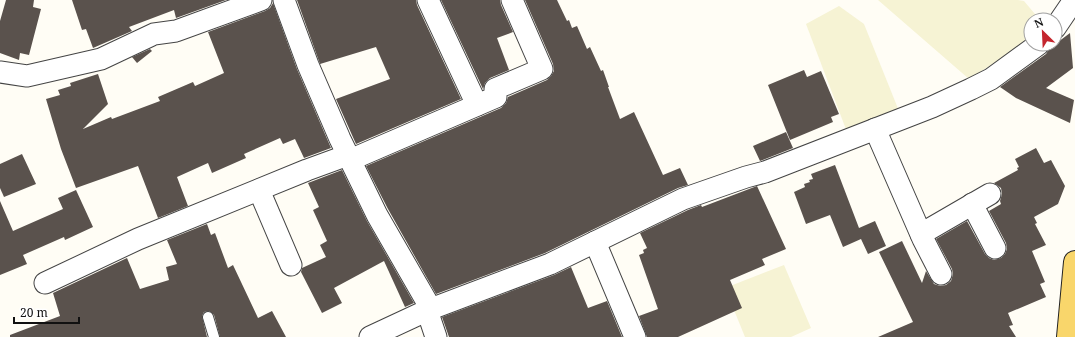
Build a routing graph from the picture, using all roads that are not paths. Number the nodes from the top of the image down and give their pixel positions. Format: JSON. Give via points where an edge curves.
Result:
{"nodes":[{"id":1,"x":261,"y":0,"type":"edge"},
{"id":2,"x":284,"y":0,"type":"edge"},
{"id":3,"x":428,"y":0,"type":"edge"},
{"id":4,"x":512,"y":0,"type":"edge"},
{"id":5,"x":1074,"y":0,"type":"edge"},
{"id":6,"x":1063,"y":16,"type":"edge"},
{"id":7,"x":1028,"y":52,"type":"edge"},
{"id":8,"x":0,"y":72,"type":"edge"},
{"id":9,"x":477,"y":105,"type":"junction"},
{"id":10,"x":875,"y":129,"type":"junction"},
{"id":11,"x":349,"y":158,"type":"junction"},
{"id":12,"x":259,"y":190,"type":"junction"},
{"id":13,"x":921,"y":234,"type":"junction"},
{"id":14,"x":595,"y":242,"type":"junction"},
{"id":15,"x":995,"y":248,"type":"dead end"},
{"id":16,"x":1075,"y":262,"type":"edge"},
{"id":17,"x":291,"y":265,"type":"dead end"},
{"id":18,"x":941,"y":274,"type":"dead end"},
{"id":19,"x":45,"y":283,"type":"dead end"},
{"id":20,"x":428,"y":310,"type":"junction"},
{"id":21,"x":208,"y":317,"type":"dead end"},
{"id":22,"x":214,"y":337,"type":"edge"},
{"id":23,"x":370,"y":337,"type":"edge"},
{"id":24,"x":436,"y":337,"type":"edge"},
{"id":25,"x":635,"y":337,"type":"edge"},
{"id":26,"x":1068,"y":337,"type":"edge"}],
"edges":[{"from":1,"to":8,"type":"street","via":[[176,31],[154,34],[101,59],[27,76]]},
{"from":2,"to":11,"type":"street","via":[[308,65]]},
{"from":3,"to":9,"type":"street"},
{"from":4,"to":9,"type":"street","via":[[542,69],[495,89],[496,97]]},
{"from":5,"to":6,"type":"street"},
{"from":7,"to":10,"type":"street","via":[[991,79],[932,107]]},
{"from":9,"to":11,"type":"street"},
{"from":10,"to":13,"type":"street"},
{"from":10,"to":14,"type":"street","via":[[765,172],[683,200]]},
{"from":11,"to":12,"type":"street","via":[[307,170]]},
{"from":11,"to":20,"type":"street","via":[[377,215],[427,302]]},
{"from":12,"to":17,"type":"street"},
{"from":12,"to":19,"type":"street","via":[[138,239]]},
{"from":13,"to":15,"type":"street","via":[[981,199]]},
{"from":13,"to":18,"type":"street"},
{"from":14,"to":20,"type":"street","via":[[550,264]]},
{"from":14,"to":25,"type":"street"},
{"from":16,"to":26,"type":"main road"},
{"from":20,"to":23,"type":"street"},
{"from":20,"to":24,"type":"street"},
{"from":21,"to":22,"type":"lane"}]}
